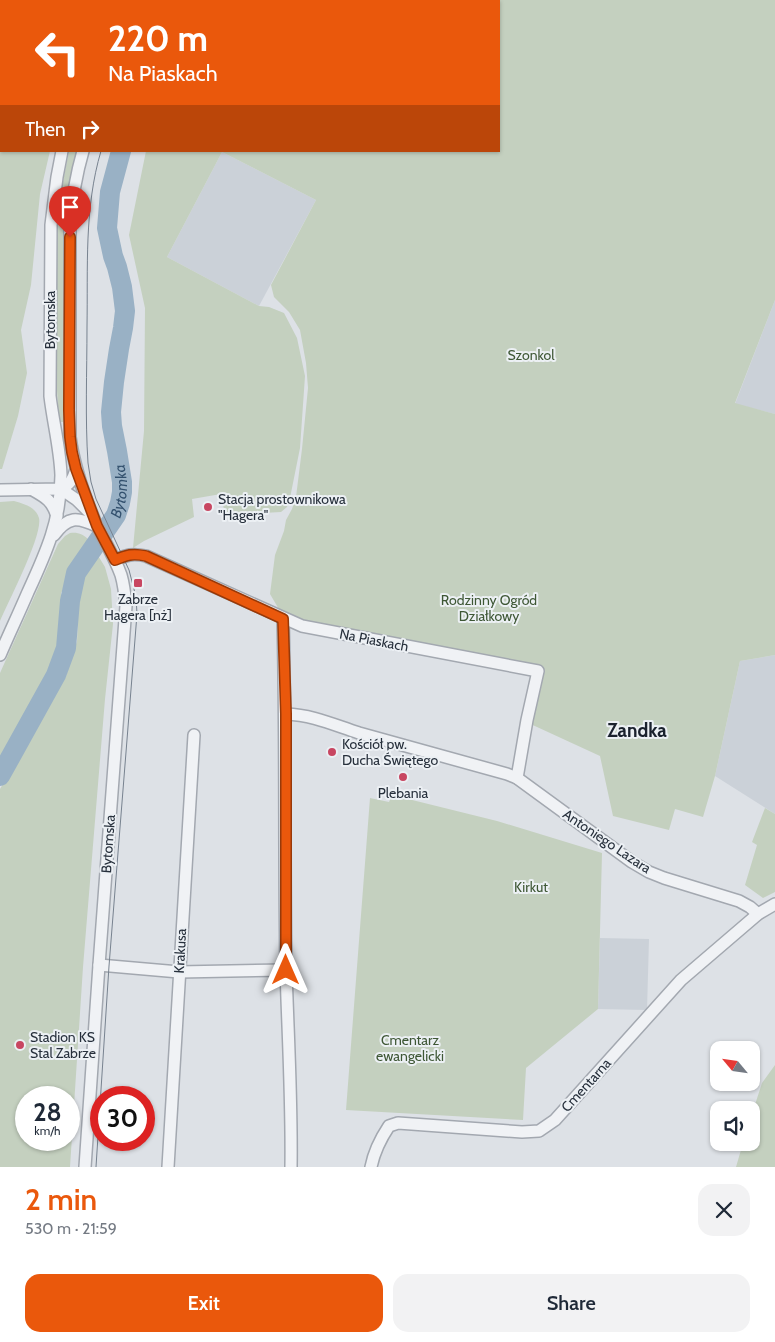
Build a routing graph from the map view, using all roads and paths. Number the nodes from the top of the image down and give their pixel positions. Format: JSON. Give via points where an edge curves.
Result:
{"nodes":[{"id":1,"x":62,"y":152,"type":"edge"},
{"id":2,"x":83,"y":152,"type":"edge"},
{"id":3,"x":76,"y":469,"type":"junction"},
{"id":4,"x":60,"y":488,"type":"junction"},
{"id":5,"x":29,"y":489,"type":"junction"},
{"id":6,"x":0,"y":490,"type":"edge"},
{"id":7,"x":57,"y":517,"type":"junction"},
{"id":8,"x":95,"y":521,"type":"junction"},
{"id":9,"x":52,"y":537,"type":"junction"},
{"id":10,"x":113,"y":556,"type":"junction"},
{"id":11,"x":283,"y":619,"type":"junction"},
{"id":12,"x":0,"y":655,"type":"edge"},
{"id":13,"x":286,"y":714,"type":"junction"},
{"id":14,"x":194,"y":735,"type":"dead end"},
{"id":15,"x":516,"y":778,"type":"junction"},
{"id":16,"x":775,"y":904,"type":"edge"},
{"id":17,"x":758,"y":914,"type":"junction"},
{"id":18,"x":99,"y":965,"type":"junction"},
{"id":19,"x":286,"y":970,"type":"junction"},
{"id":20,"x":179,"y":972,"type":"junction"},
{"id":21,"x":85,"y":1167,"type":"edge"},
{"id":22,"x":168,"y":1167,"type":"edge"},
{"id":23,"x":291,"y":1167,"type":"edge"},
{"id":24,"x":371,"y":1167,"type":"edge"}],
"edges":[{"from":1,"to":4,"type":"street","name":"Bytomska","via":[[50,244],[50,396],[60,461]]},
{"from":2,"to":3,"type":"street","name":"Bytomska","via":[[71,204],[70,225],[70,437]]},
{"from":3,"to":4,"type":"street","via":[[69,485]]},
{"from":3,"to":8,"type":"street","name":"Bytomska"},
{"from":4,"to":5,"type":"street"},
{"from":4,"to":7,"type":"street","name":"Bytomska"},
{"from":4,"to":8,"type":"street","name":"Bytomska","via":[[77,500]]},
{"from":5,"to":6,"type":"street"},
{"from":5,"to":7,"type":"street","via":[[51,502]]},
{"from":7,"to":9,"type":"street","name":"Bytomska"},
{"from":8,"to":9,"type":"street","name":"Bytomska","via":[[68,521]]},
{"from":8,"to":10,"type":"street","name":"Bytomska"},
{"from":9,"to":12,"type":"street","name":"Bytomska"},
{"from":10,"to":11,"type":"street","name":"Na Piaskach","via":[[146,556]]},
{"from":10,"to":18,"type":"street","name":"Bytomska","via":[[124,588],[126,619]]},
{"from":11,"to":13,"type":"street"},
{"from":11,"to":15,"type":"street","name":"Na Piaskach","via":[[302,626],[538,671]]},
{"from":13,"to":15,"type":"street","name":"Antoniego Lazara","via":[[328,721]]},
{"from":13,"to":19,"type":"street"},
{"from":14,"to":20,"type":"street","name":"Krakusa"},
{"from":15,"to":17,"type":"street","name":"Antoniego Lazara","via":[[649,872],[739,901]]},
{"from":16,"to":17,"type":"street","name":"Cmentarna"},
{"from":17,"to":24,"type":"street","name":"Cmentarna","via":[[681,980],[555,1120],[539,1131],[398,1123],[389,1126],[385,1132]]},
{"from":18,"to":20,"type":"street"},
{"from":18,"to":21,"type":"street","name":"Bytomska"},
{"from":19,"to":20,"type":"street"},
{"from":19,"to":23,"type":"street"},
{"from":20,"to":22,"type":"street","name":"Krakusa"}]}
